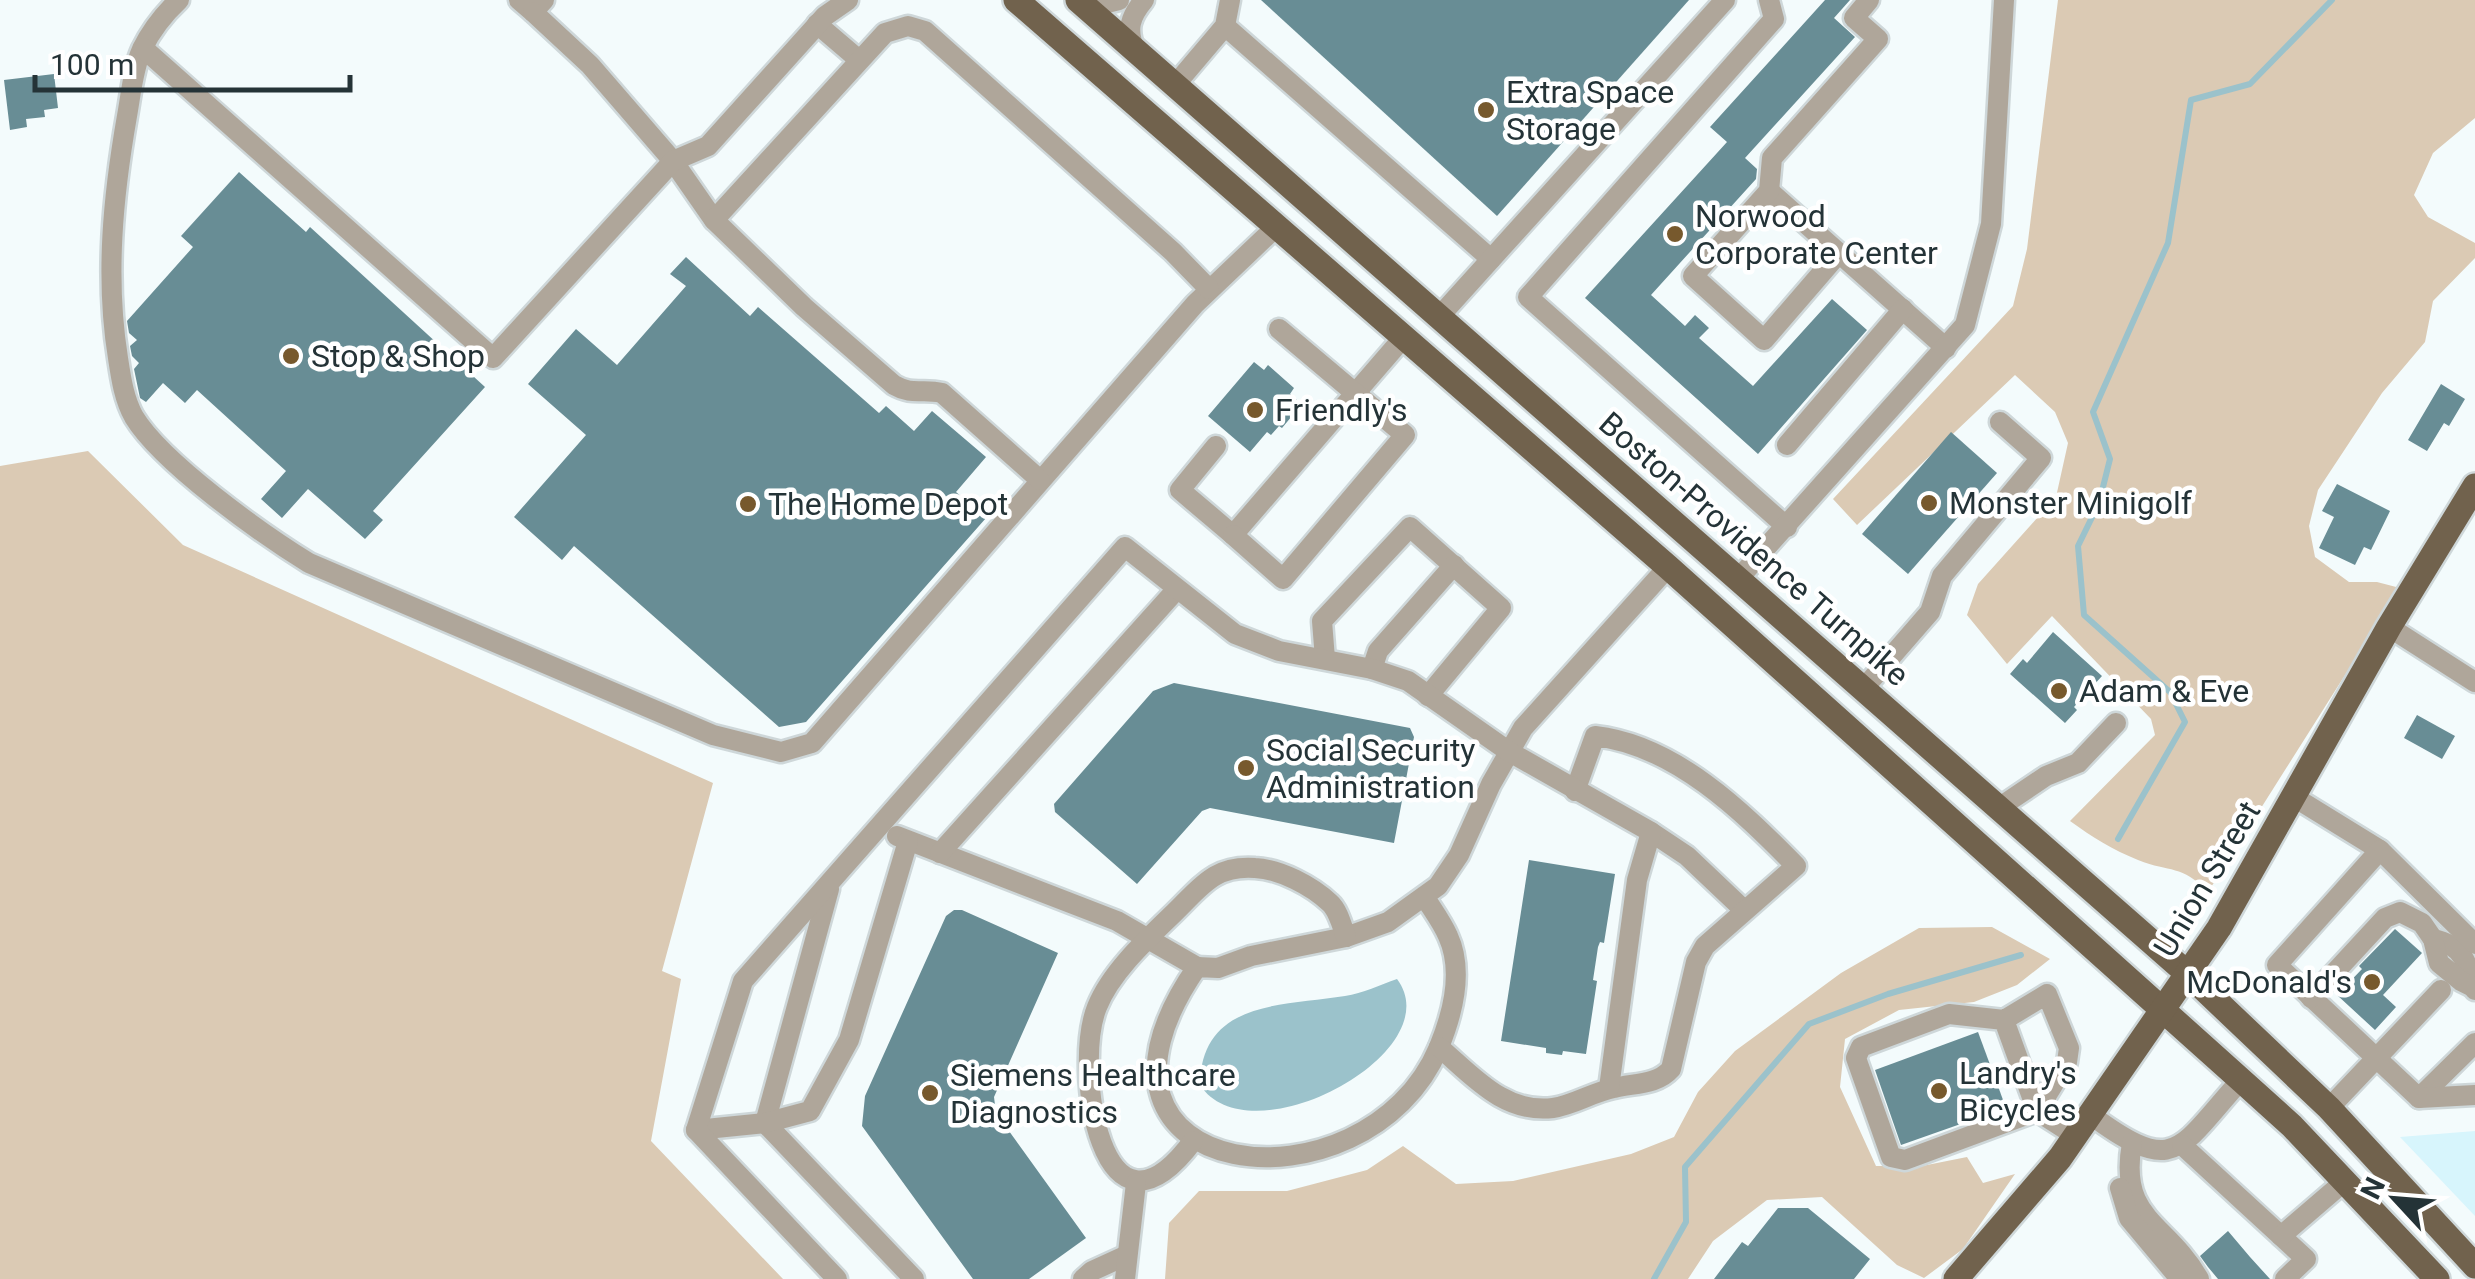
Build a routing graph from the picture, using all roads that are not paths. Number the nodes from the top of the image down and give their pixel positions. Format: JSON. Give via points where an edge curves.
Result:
{"nodes":[{"id":1,"x":179,"y":0,"type":"edge"},
{"id":2,"x":848,"y":0,"type":"edge"},
{"id":3,"x":1016,"y":0,"type":"edge"},
{"id":4,"x":1081,"y":0,"type":"edge"},
{"id":5,"x":1118,"y":0,"type":"edge"},
{"id":6,"x":1144,"y":0,"type":"edge"},
{"id":7,"x":1230,"y":0,"type":"edge"},
{"id":8,"x":1725,"y":0,"type":"edge"},
{"id":9,"x":1769,"y":0,"type":"edge"},
{"id":10,"x":1869,"y":0,"type":"edge"},
{"id":11,"x":2004,"y":0,"type":"edge"},
{"id":12,"x":532,"y":4,"type":"edge"},
{"id":13,"x":825,"y":13,"type":"edge"},
{"id":14,"x":1225,"y":26,"type":"junction"},
{"id":15,"x":143,"y":48,"type":"junction"},
{"id":16,"x":1135,"y":50,"type":"junction"},
{"id":17,"x":858,"y":59,"type":"junction"},
{"id":18,"x":1175,"y":85,"type":"junction"},
{"id":19,"x":672,"y":161,"type":"junction"},
{"id":20,"x":1769,"y":191,"type":"junction"},
{"id":21,"x":714,"y":220,"type":"junction"},
{"id":22,"x":1276,"y":227,"type":"junction"},
{"id":23,"x":1840,"y":253,"type":"junction"},
{"id":24,"x":1491,"y":259,"type":"junction"},
{"id":25,"x":1209,"y":289,"type":"junction"},
{"id":26,"x":1902,"y":310,"type":"junction"},
{"id":27,"x":1438,"y":318,"type":"junction"},
{"id":28,"x":1280,"y":328,"type":"dead end"},
{"id":29,"x":1403,"y":338,"type":"junction"},
{"id":30,"x":1946,"y":348,"type":"junction"},
{"id":31,"x":1354,"y":395,"type":"junction"},
{"id":32,"x":2000,"y":422,"type":"dead end"},
{"id":33,"x":1787,"y":444,"type":"dead end"},
{"id":34,"x":1216,"y":446,"type":"dead end"},
{"id":35,"x":1040,"y":480,"type":"junction"},
{"id":36,"x":2475,"y":486,"type":"edge"},
{"id":37,"x":1787,"y":528,"type":"junction"},
{"id":38,"x":1232,"y":536,"type":"junction"},
{"id":39,"x":1454,"y":565,"type":"junction"},
{"id":40,"x":1668,"y":567,"type":"junction"},
{"id":41,"x":1740,"y":578,"type":"junction"},
{"id":42,"x":1176,"y":589,"type":"junction"},
{"id":43,"x":2390,"y":627,"type":"junction"},
{"id":44,"x":1325,"y":660,"type":"junction"},
{"id":45,"x":1372,"y":670,"type":"junction"},
{"id":46,"x":2475,"y":682,"type":"edge"},
{"id":47,"x":1864,"y":688,"type":"junction"},
{"id":48,"x":1428,"y":696,"type":"junction"},
{"id":49,"x":2116,"y":722,"type":"dead end"},
{"id":50,"x":1508,"y":750,"type":"junction"},
{"id":51,"x":1575,"y":791,"type":"junction"},
{"id":52,"x":2294,"y":797,"type":"junction"},
{"id":53,"x":2000,"y":807,"type":"junction"},
{"id":54,"x":878,"y":829,"type":"junction"},
{"id":55,"x":1651,"y":832,"type":"junction"},
{"id":56,"x":908,"y":840,"type":"junction"},
{"id":57,"x":2380,"y":850,"type":"junction"},
{"id":58,"x":940,"y":853,"type":"junction"},
{"id":59,"x":831,"y":882,"type":"junction"},
{"id":60,"x":1424,"y":896,"type":"junction"},
{"id":61,"x":1744,"y":910,"type":"junction"},
{"id":62,"x":1346,"y":936,"type":"junction"},
{"id":63,"x":1150,"y":938,"type":"junction"},
{"id":64,"x":2475,"y":944,"type":"edge"},
{"id":65,"x":1197,"y":967,"type":"junction"},
{"id":66,"x":2188,"y":974,"type":"junction"},
{"id":67,"x":2474,"y":988,"type":"edge"},
{"id":68,"x":2441,"y":990,"type":"dead end"},
{"id":69,"x":2312,"y":998,"type":"junction"},
{"id":70,"x":2162,"y":1011,"type":"junction"},
{"id":71,"x":2004,"y":1020,"type":"junction"},
{"id":72,"x":2475,"y":1042,"type":"edge"},
{"id":73,"x":1439,"y":1046,"type":"junction"},
{"id":74,"x":2375,"y":1058,"type":"junction"},
{"id":75,"x":2241,"y":1080,"type":"junction"},
{"id":76,"x":1609,"y":1088,"type":"junction"},
{"id":77,"x":2475,"y":1095,"type":"edge"},
{"id":78,"x":2419,"y":1098,"type":"junction"},
{"id":79,"x":2329,"y":1108,"type":"junction"},
{"id":80,"x":2037,"y":1111,"type":"junction"},
{"id":81,"x":2091,"y":1115,"type":"junction"},
{"id":82,"x":765,"y":1123,"type":"junction"},
{"id":83,"x":696,"y":1130,"type":"junction"},
{"id":84,"x":2076,"y":1136,"type":"junction"},
{"id":85,"x":1193,"y":1141,"type":"junction"},
{"id":86,"x":2132,"y":1143,"type":"junction"},
{"id":87,"x":2182,"y":1144,"type":"junction"},
{"id":88,"x":2345,"y":1181,"type":"junction"},
{"id":89,"x":1136,"y":1183,"type":"junction"},
{"id":90,"x":2281,"y":1236,"type":"junction"},
{"id":91,"x":1127,"y":1255,"type":"junction"},
{"id":92,"x":2475,"y":1266,"type":"edge"},
{"id":93,"x":1966,"y":1275,"type":"edge"},
{"id":94,"x":837,"y":1279,"type":"edge"},
{"id":95,"x":914,"y":1279,"type":"edge"},
{"id":96,"x":1083,"y":1279,"type":"edge"},
{"id":97,"x":1125,"y":1279,"type":"edge"},
{"id":98,"x":2180,"y":1279,"type":"edge"},
{"id":99,"x":2199,"y":1279,"type":"edge"},
{"id":100,"x":2285,"y":1279,"type":"edge"},
{"id":101,"x":2437,"y":1279,"type":"edge"}],
"edges":[{"from":1,"to":15,"type":"street"},
{"from":2,"to":13,"type":"street"},
{"from":3,"to":22,"type":"main road"},
{"from":4,"to":5,"type":"street"},
{"from":4,"to":16,"type":"main road","name":"Boston-Providence Turnpike"},
{"from":6,"to":16,"type":"street","via":[[1129,26]]},
{"from":7,"to":14,"type":"street"},
{"from":8,"to":24,"type":"street"},
{"from":9,"to":37,"type":"street","via":[[1774,19],[1528,297]]},
{"from":10,"to":20,"type":"street","via":[[1854,18],[1878,40],[1772,158]]},
{"from":11,"to":30,"type":"street","via":[[1991,224],[1965,325]]},
{"from":12,"to":19,"type":"street"},
{"from":13,"to":17,"type":"street"},
{"from":13,"to":19,"type":"street","via":[[708,146]]},
{"from":14,"to":18,"type":"street"},
{"from":14,"to":24,"type":"street"},
{"from":15,"to":19,"type":"street","via":[[493,358]]},
{"from":15,"to":35,"type":"street","via":[[114,190],[110,263],[123,389],[134,418],[166,454],[267,538],[309,563],[713,735],[781,752],[812,742]]},
{"from":16,"to":18,"type":"main road","name":"Boston-Providence Turnpike"},
{"from":17,"to":21,"type":"street"},
{"from":17,"to":25,"type":"street","via":[[885,33],[908,26],[925,31]]},
{"from":18,"to":27,"type":"main road","name":"Boston-Providence Turnpike"},
{"from":19,"to":21,"type":"street"},
{"from":20,"to":23,"type":"street"},
{"from":20,"to":23,"type":"street","via":[[1693,276],[1764,340]]},
{"from":21,"to":35,"type":"street","via":[[894,385],[908,393],[942,393]]},
{"from":22,"to":25,"type":"street"},
{"from":22,"to":29,"type":"main road"},
{"from":23,"to":26,"type":"street"},
{"from":24,"to":27,"type":"street"},
{"from":25,"to":35,"type":"street"},
{"from":26,"to":30,"type":"street"},
{"from":26,"to":33,"type":"street"},
{"from":27,"to":41,"type":"main road","name":"Boston-Providence Turnpike"},
{"from":28,"to":31,"type":"street"},
{"from":29,"to":31,"type":"street"},
{"from":29,"to":40,"type":"main road"},
{"from":30,"to":37,"type":"street"},
{"from":31,"to":38,"type":"street"},
{"from":31,"to":38,"type":"street","via":[[1405,435],[1283,580]]},
{"from":32,"to":47,"type":"street","via":[[2041,458],[1942,576],[1930,612]]},
{"from":34,"to":38,"type":"street","via":[[1180,490]]},
{"from":36,"to":43,"type":"main road","name":"Union Street"},
{"from":37,"to":41,"type":"street"},
{"from":39,"to":44,"type":"street","via":[[1410,527],[1322,622]]},
{"from":39,"to":45,"type":"street","via":[[1378,651]]},
{"from":39,"to":48,"type":"street","via":[[1502,608]]},
{"from":40,"to":50,"type":"street"},
{"from":40,"to":70,"type":"main road"},
{"from":41,"to":47,"type":"main road","name":"Boston-Providence Turnpike"},
{"from":42,"to":44,"type":"street","via":[[1235,634]]},
{"from":42,"to":54,"type":"street","via":[[1125,547]]},
{"from":42,"to":58,"type":"street"},
{"from":43,"to":46,"type":"street"},
{"from":43,"to":52,"type":"main road","name":"Union Street"},
{"from":44,"to":45,"type":"street"},
{"from":45,"to":48,"type":"street","via":[[1408,681]]},
{"from":47,"to":53,"type":"main road","name":"Boston-Providence Turnpike"},
{"from":48,"to":50,"type":"street"},
{"from":49,"to":53,"type":"street","via":[[2078,762]]},
{"from":50,"to":51,"type":"street"},
{"from":50,"to":60,"type":"street","via":[[1459,855]]},
{"from":51,"to":55,"type":"street"},
{"from":51,"to":61,"type":"street","via":[[1596,736],[1690,774],[1747,816],[1796,866]]},
{"from":52,"to":57,"type":"street"},
{"from":52,"to":66,"type":"main road","name":"Union Street"},
{"from":53,"to":66,"type":"main road","name":"Boston-Providence Turnpike"},
{"from":54,"to":56,"type":"street"},
{"from":54,"to":59,"type":"street"},
{"from":55,"to":61,"type":"street"},
{"from":55,"to":76,"type":"street","via":[[1637,880]]},
{"from":56,"to":58,"type":"street"},
{"from":56,"to":82,"type":"street","via":[[849,1040],[810,1112]]},
{"from":57,"to":64,"type":"street"},
{"from":57,"to":69,"type":"street","via":[[2276,965]]},
{"from":58,"to":63,"type":"street"},
{"from":59,"to":82,"type":"street"},
{"from":59,"to":83,"type":"street","via":[[743,981]]},
{"from":60,"to":62,"type":"street","via":[[1388,922]]},
{"from":60,"to":73,"type":"street","via":[[1455,962],[1452,1012]]},
{"from":61,"to":76,"type":"street","via":[[1696,962],[1672,1069],[1662,1079]]},
{"from":62,"to":63,"type":"street","via":[[1333,905],[1308,887],[1266,868],[1242,867],[1216,872]]},
{"from":62,"to":65,"type":"street","via":[[1218,968]]},
{"from":63,"to":65,"type":"street"},
{"from":63,"to":89,"type":"street","via":[[1097,1006],[1090,1036],[1099,1133],[1113,1166]]},
{"from":65,"to":85,"type":"street","via":[[1170,1011],[1158,1071],[1172,1122]]},
{"from":66,"to":70,"type":"main road","name":"Union Street"},
{"from":66,"to":79,"type":"main road","name":"Boston-Providence Turnpike"},
{"from":67,"to":69,"type":"street","via":[[2462,953],[2400,912]]},
{"from":68,"to":74,"type":"street"},
{"from":69,"to":74,"type":"street"},
{"from":70,"to":75,"type":"main road"},
{"from":70,"to":81,"type":"main road","name":"Union Street"},
{"from":71,"to":80,"type":"street"},
{"from":71,"to":80,"type":"street","via":[[2047,994],[2068,1048],[2067,1062]]},
{"from":71,"to":80,"type":"street","via":[[1949,1014],[1861,1047],[1856,1058],[1892,1157],[1905,1160]]},
{"from":72,"to":78,"type":"street"},
{"from":73,"to":76,"type":"street","via":[[1488,1090],[1523,1106],[1554,1108]]},
{"from":73,"to":85,"type":"street","via":[[1400,1105],[1343,1142],[1270,1157]]},
{"from":74,"to":78,"type":"street"},
{"from":74,"to":79,"type":"street"},
{"from":75,"to":87,"type":"street"},
{"from":75,"to":88,"type":"main road"},
{"from":77,"to":78,"type":"street"},
{"from":79,"to":92,"type":"main road","name":"Boston-Providence Turnpike"},
{"from":80,"to":84,"type":"street"},
{"from":81,"to":84,"type":"main road","name":"Union Street"},
{"from":81,"to":86,"type":"street"},
{"from":82,"to":83,"type":"street"},
{"from":82,"to":95,"type":"street"},
{"from":83,"to":94,"type":"street"},
{"from":84,"to":93,"type":"main road","name":"Union Street"},
{"from":85,"to":89,"type":"street","via":[[1164,1173]]},
{"from":86,"to":87,"type":"street","via":[[2164,1152]]},
{"from":86,"to":98,"type":"street","via":[[2120,1186],[2124,1208]]},
{"from":86,"to":99,"type":"street","via":[[2134,1199]]},
{"from":87,"to":90,"type":"street"},
{"from":88,"to":90,"type":"street"},
{"from":88,"to":101,"type":"main road"},
{"from":89,"to":91,"type":"street"},
{"from":90,"to":100,"type":"street","via":[[2306,1259]]},
{"from":91,"to":96,"type":"street"},
{"from":91,"to":97,"type":"street"}]}
